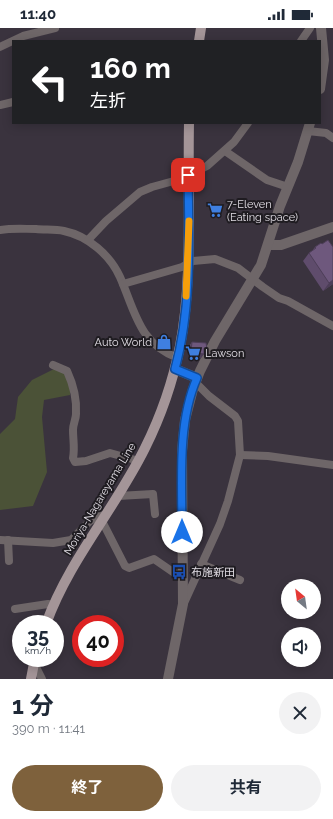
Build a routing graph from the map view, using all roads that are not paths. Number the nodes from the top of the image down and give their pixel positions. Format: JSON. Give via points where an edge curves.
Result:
{"nodes":[{"id":1,"x":55,"y":28,"type":"edge"},
{"id":2,"x":201,"y":28,"type":"edge"},
{"id":3,"x":310,"y":28,"type":"edge"},
{"id":4,"x":321,"y":28,"type":"edge"},
{"id":5,"x":15,"y":40,"type":"edge"},
{"id":6,"x":199,"y":40,"type":"edge"},
{"id":7,"x":302,"y":40,"type":"edge"},
{"id":8,"x":12,"y":41,"type":"edge"},
{"id":9,"x":0,"y":47,"type":"edge"},
{"id":10,"x":321,"y":82,"type":"edge"},
{"id":11,"x":12,"y":102,"type":"edge"},
{"id":12,"x":0,"y":105,"type":"edge"},
{"id":13,"x":189,"y":124,"type":"edge"},
{"id":14,"x":247,"y":124,"type":"edge"},
{"id":15,"x":309,"y":127,"type":"edge"},
{"id":16,"x":333,"y":138,"type":"edge"},
{"id":17,"x":225,"y":152,"type":"junction"},
{"id":18,"x":188,"y":175,"type":"junction"},
{"id":19,"x":288,"y":187,"type":"junction"},
{"id":20,"x":333,"y":227,"type":"edge"},
{"id":21,"x":0,"y":230,"type":"edge"},
{"id":22,"x":88,"y":240,"type":"junction"},
{"id":23,"x":268,"y":245,"type":"junction"},
{"id":24,"x":188,"y":264,"type":"junction"},
{"id":25,"x":252,"y":280,"type":"junction"},
{"id":26,"x":123,"y":284,"type":"junction"},
{"id":27,"x":333,"y":326,"type":"edge"},
{"id":28,"x":178,"y":358,"type":"junction"},
{"id":29,"x":53,"y":365,"type":"dead end"},
{"id":30,"x":175,"y":369,"type":"junction"},
{"id":31,"x":196,"y":380,"type":"junction"},
{"id":32,"x":240,"y":455,"type":"junction"},
{"id":33,"x":139,"y":461,"type":"junction"},
{"id":34,"x":333,"y":465,"type":"edge"},
{"id":35,"x":118,"y":496,"type":"junction"},
{"id":36,"x":154,"y":514,"type":"dead end"},
{"id":37,"x":103,"y":519,"type":"junction"},
{"id":38,"x":4,"y":540,"type":"edge"},
{"id":39,"x":9,"y":561,"type":"dead end"},
{"id":40,"x":201,"y":564,"type":"junction"},
{"id":41,"x":182,"y":579,"type":"junction"},
{"id":42,"x":240,"y":580,"type":"dead end"},
{"id":43,"x":183,"y":604,"type":"junction"},
{"id":44,"x":53,"y":605,"type":"junction"},
{"id":45,"x":15,"y":609,"type":"dead end"},
{"id":46,"x":49,"y":615,"type":"edge"},
{"id":47,"x":33,"y":667,"type":"edge"},
{"id":48,"x":37,"y":667,"type":"edge"},
{"id":49,"x":31,"y":679,"type":"edge"},
{"id":50,"x":42,"y":679,"type":"edge"},
{"id":51,"x":168,"y":679,"type":"edge"}],
"edges":[{"from":1,"to":5,"type":"street"},
{"from":2,"to":6,"type":"main road"},
{"from":3,"to":7,"type":"street"},
{"from":4,"to":10,"type":"street","via":[[324,60]]},
{"from":8,"to":9,"type":"street"},
{"from":11,"to":12,"type":"street"},
{"from":13,"to":18,"type":"main road","name":"Moriya-Nagareyama Line"},
{"from":14,"to":17,"type":"street"},
{"from":15,"to":16,"type":"street"},
{"from":15,"to":19,"type":"street"},
{"from":17,"to":18,"type":"street","via":[[207,166]]},
{"from":17,"to":19,"type":"street","via":[[267,180]]},
{"from":18,"to":22,"type":"street","via":[[140,192]]},
{"from":18,"to":24,"type":"main road","name":"Moriya-Nagareyama Line"},
{"from":19,"to":23,"type":"street"},
{"from":20,"to":23,"type":"street","via":[[281,245]]},
{"from":21,"to":22,"type":"street","via":[[63,230]]},
{"from":22,"to":26,"type":"street","via":[[100,250],[118,273]]},
{"from":23,"to":25,"type":"street"},
{"from":24,"to":25,"type":"street","via":[[193,261],[214,259],[238,268]]},
{"from":24,"to":26,"type":"street"},
{"from":24,"to":28,"type":"main road","name":"Moriya-Nagareyama Line","via":[[184,326]]},
{"from":25,"to":27,"type":"street","via":[[279,298]]},
{"from":25,"to":31,"type":"street","via":[[215,341]]},
{"from":26,"to":28,"type":"street","via":[[143,332],[167,354]]},
{"from":28,"to":30,"type":"main road","name":"Moriya-Nagareyama Line"},
{"from":29,"to":33,"type":"street","via":[[67,371],[72,381],[76,401],[73,428],[75,448],[72,458],[75,462],[86,461],[110,452]]},
{"from":30,"to":31,"type":"street"},
{"from":30,"to":33,"type":"main road","name":"Moriya-Nagareyama Line","via":[[153,432]]},
{"from":31,"to":32,"type":"street","via":[[209,396],[238,421]]},
{"from":31,"to":41,"type":"street","via":[[185,420],[182,451]]},
{"from":32,"to":34,"type":"street"},
{"from":32,"to":40,"type":"street","via":[[222,518]]},
{"from":33,"to":35,"type":"main road","name":"Moriya-Nagareyama Line"},
{"from":35,"to":36,"type":"street","via":[[153,494]]},
{"from":35,"to":37,"type":"main road","name":"Moriya-Nagareyama Line"},
{"from":37,"to":38,"type":"street","via":[[100,515],[90,521],[71,540],[53,543]]},
{"from":37,"to":41,"type":"street","via":[[125,566],[129,568],[154,559]]},
{"from":37,"to":44,"type":"main road","name":"Moriya-Nagareyama Line","via":[[73,566]]},
{"from":38,"to":39,"type":"street"},
{"from":40,"to":42,"type":"street"},
{"from":40,"to":43,"type":"street"},
{"from":41,"to":43,"type":"street"},
{"from":43,"to":51,"type":"street"},
{"from":44,"to":45,"type":"street"},
{"from":44,"to":46,"type":"main road","name":"Moriya-Nagareyama Line"},
{"from":47,"to":49,"type":"main road"},
{"from":48,"to":50,"type":"street"}]}
